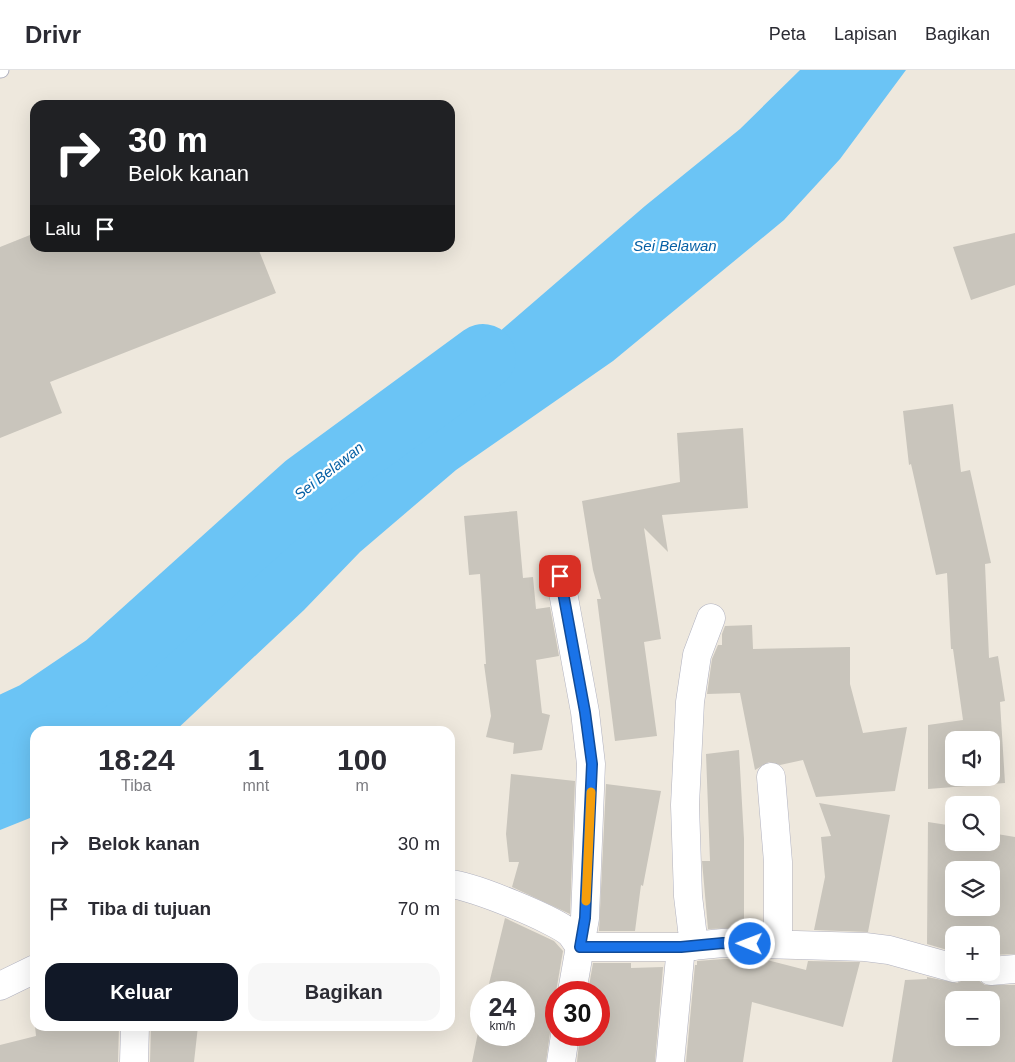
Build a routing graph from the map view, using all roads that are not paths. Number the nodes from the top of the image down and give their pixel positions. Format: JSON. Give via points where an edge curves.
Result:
{"nodes":[{"id":1,"x":560,"y":576,"type":"dead end"},
{"id":2,"x":711,"y":618,"type":"dead end"},
{"id":3,"x":771,"y":777,"type":"dead end"},
{"id":4,"x":455,"y":884,"type":"edge"},
{"id":5,"x":778,"y":944,"type":"junction"},
{"id":6,"x":687,"y":946,"type":"junction"},
{"id":7,"x":580,"y":947,"type":"junction"},
{"id":8,"x":945,"y":966,"type":"edge"},
{"id":9,"x":1015,"y":969,"type":"edge"},
{"id":10,"x":1000,"y":970,"type":"edge"},
{"id":11,"x":30,"y":971,"type":"edge"},
{"id":12,"x":574,"y":981,"type":"edge"},
{"id":13,"x":0,"y":986,"type":"edge"},
{"id":14,"x":135,"y":1031,"type":"edge"},
{"id":15,"x":563,"y":1046,"type":"edge"},
{"id":16,"x":134,"y":1062,"type":"edge"},
{"id":17,"x":561,"y":1062,"type":"edge"},
{"id":18,"x":670,"y":1062,"type":"edge"}],
"edges":[{"from":1,"to":7,"type":"street","via":[[592,764],[585,918]]},
{"from":2,"to":6,"type":"street","via":[[696,655],[690,712],[685,805]]},
{"from":3,"to":5,"type":"street","via":[[778,862]]},
{"from":4,"to":7,"type":"street","via":[[481,891],[555,923],[571,934]]},
{"from":5,"to":6,"type":"street"},
{"from":5,"to":8,"type":"street","via":[[889,950]]},
{"from":6,"to":7,"type":"street"},
{"from":6,"to":18,"type":"street"},
{"from":7,"to":12,"type":"street"},
{"from":9,"to":10,"type":"street"},
{"from":11,"to":13,"type":"street"},
{"from":14,"to":16,"type":"street"},
{"from":15,"to":17,"type":"street"}]}
